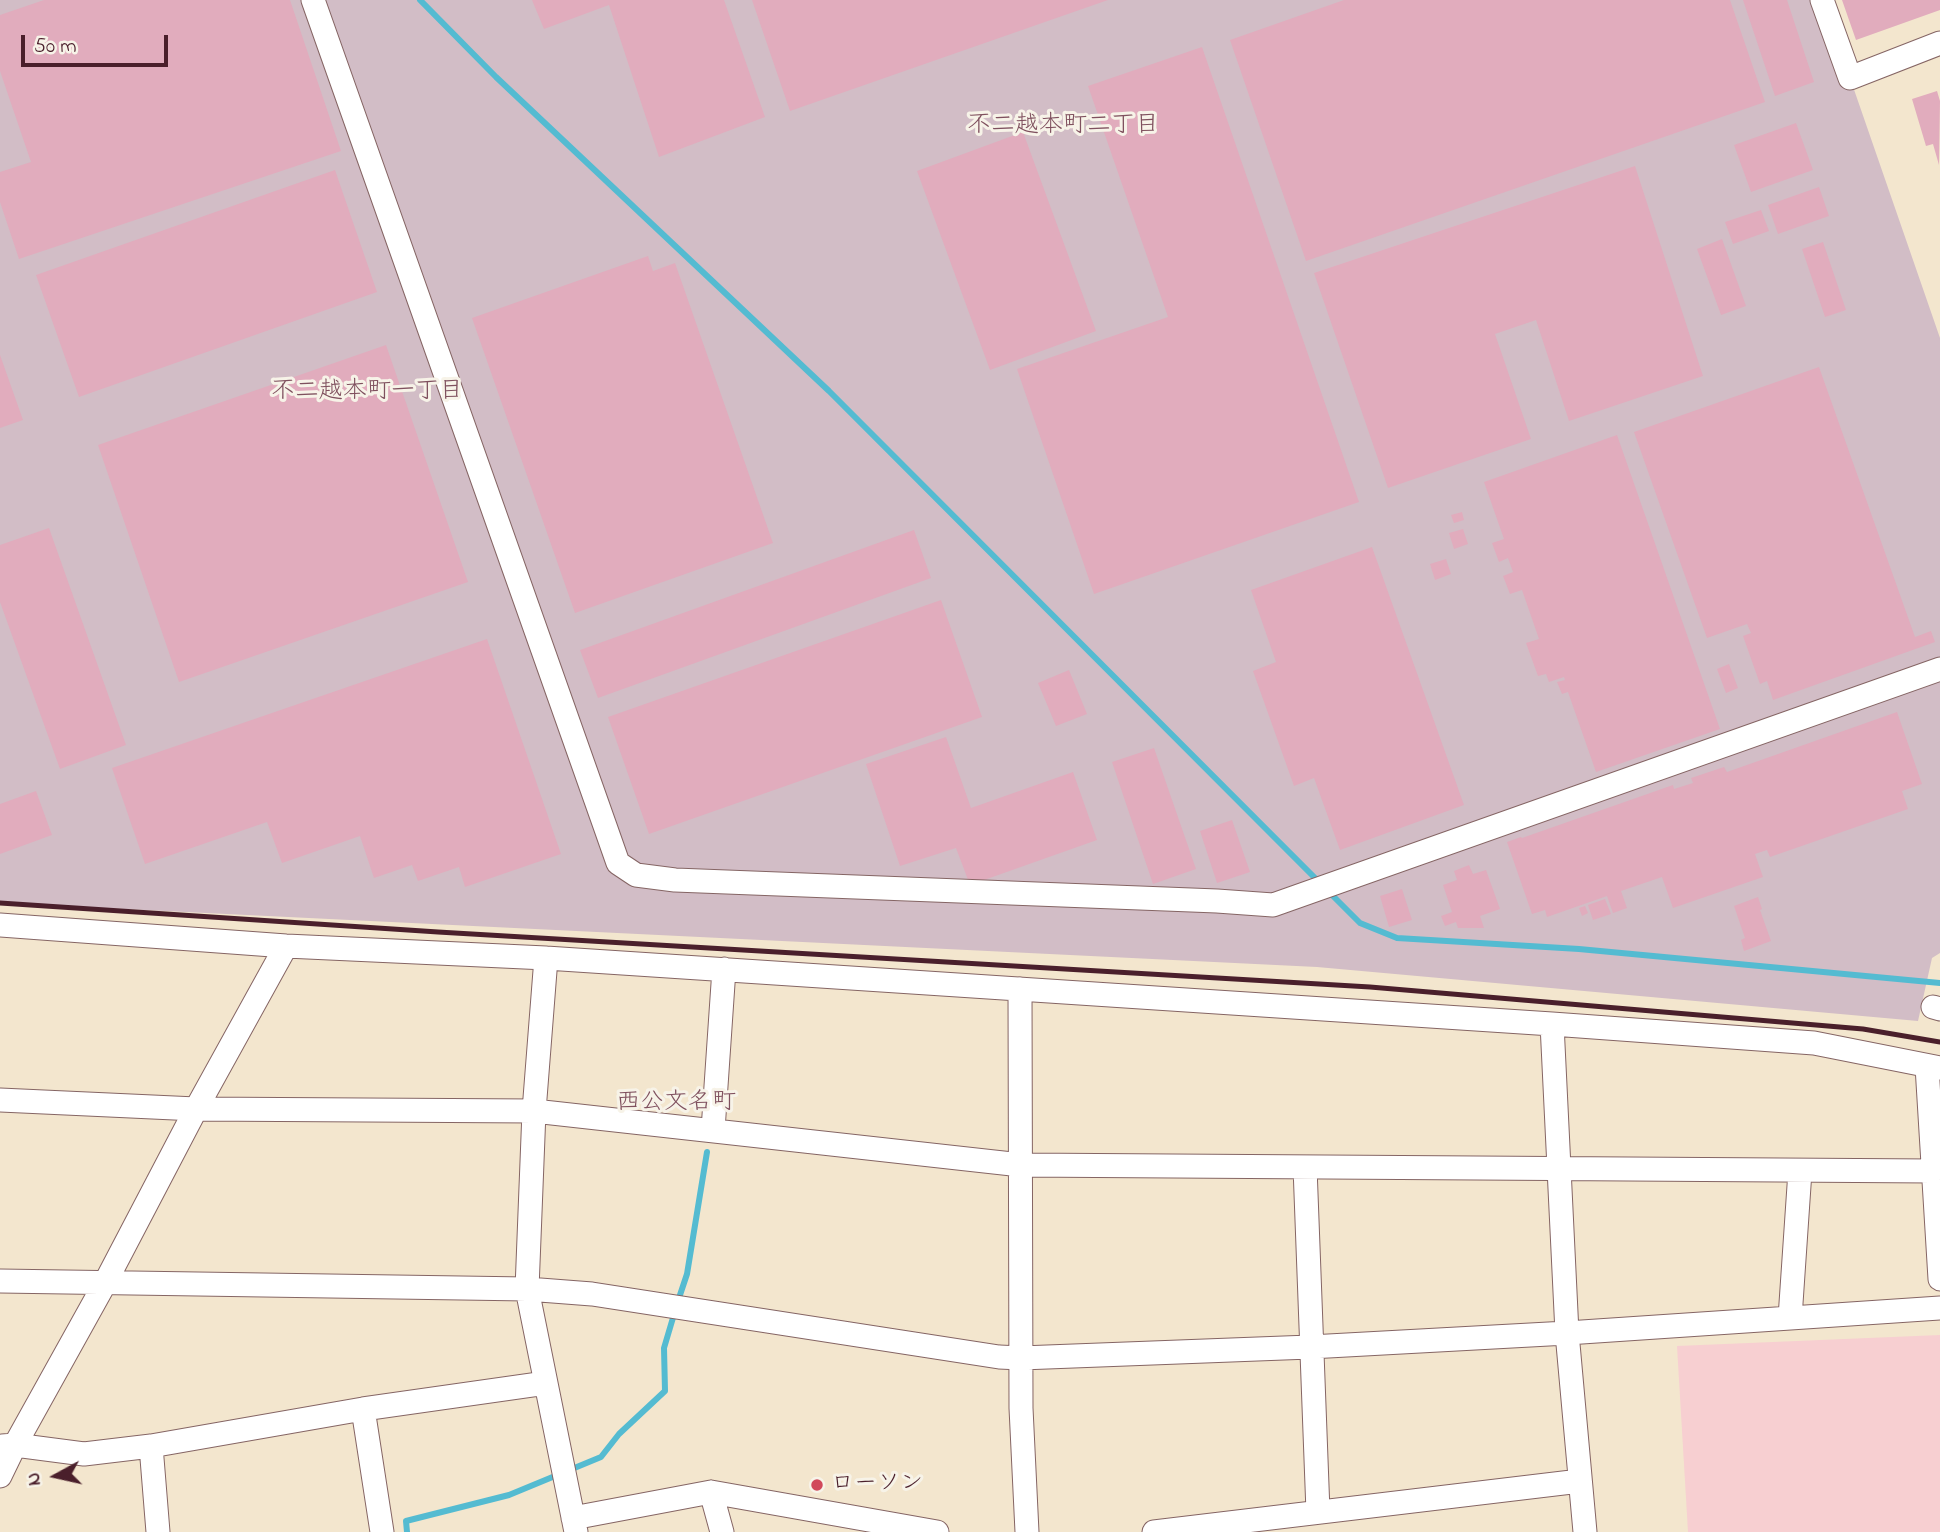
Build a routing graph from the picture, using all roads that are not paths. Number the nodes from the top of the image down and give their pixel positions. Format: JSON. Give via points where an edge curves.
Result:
{"nodes":[{"id":1,"x":313,"y":0,"type":"edge"},
{"id":2,"x":1822,"y":0,"type":"edge"},
{"id":3,"x":1940,"y":43,"type":"edge"},
{"id":4,"x":1940,"y":669,"type":"edge"},
{"id":5,"x":0,"y":925,"type":"edge"},
{"id":6,"x":286,"y":946,"type":"junction"},
{"id":7,"x":546,"y":958,"type":"junction"},
{"id":8,"x":724,"y":969,"type":"junction"},
{"id":9,"x":1020,"y":989,"type":"junction"},
{"id":10,"x":1552,"y":1024,"type":"junction"},
{"id":11,"x":1934,"y":1067,"type":"edge"},
{"id":12,"x":0,"y":1100,"type":"edge"},
{"id":13,"x":196,"y":1109,"type":"junction"},
{"id":14,"x":534,"y":1111,"type":"junction"},
{"id":15,"x":713,"y":1130,"type":"junction"},
{"id":16,"x":1021,"y":1165,"type":"junction"},
{"id":17,"x":1305,"y":1167,"type":"junction"},
{"id":18,"x":1559,"y":1169,"type":"junction"},
{"id":19,"x":1800,"y":1171,"type":"junction"},
{"id":20,"x":1932,"y":1171,"type":"junction"},
{"id":21,"x":1940,"y":1279,"type":"edge"},
{"id":22,"x":0,"y":1282,"type":"edge"},
{"id":23,"x":105,"y":1283,"type":"junction"},
{"id":24,"x":527,"y":1289,"type":"junction"},
{"id":25,"x":1940,"y":1308,"type":"edge"},
{"id":26,"x":1790,"y":1318,"type":"junction"},
{"id":27,"x":1567,"y":1334,"type":"junction"},
{"id":28,"x":1310,"y":1347,"type":"junction"},
{"id":29,"x":1021,"y":1358,"type":"junction"},
{"id":30,"x":546,"y":1384,"type":"junction"},
{"id":31,"x":363,"y":1409,"type":"junction"},
{"id":32,"x":8,"y":1446,"type":"edge"},
{"id":33,"x":151,"y":1446,"type":"junction"},
{"id":34,"x":0,"y":1476,"type":"edge"},
{"id":35,"x":1580,"y":1481,"type":"junction"},
{"id":36,"x":711,"y":1492,"type":"junction"},
{"id":37,"x":1318,"y":1513,"type":"junction"},
{"id":38,"x":575,"y":1525,"type":"edge"},
{"id":39,"x":853,"y":1525,"type":"edge"},
{"id":40,"x":158,"y":1532,"type":"edge"},
{"id":41,"x":382,"y":1532,"type":"edge"},
{"id":42,"x":722,"y":1532,"type":"edge"},
{"id":43,"x":937,"y":1532,"type":"edge"},
{"id":44,"x":1027,"y":1532,"type":"edge"},
{"id":45,"x":1154,"y":1532,"type":"edge"},
{"id":46,"x":1585,"y":1532,"type":"edge"}],
"edges":[{"from":1,"to":4,"type":"street","via":[[618,863],[636,875],[1273,905]]},
{"from":2,"to":3,"type":"street","via":[[1850,78]]},
{"from":5,"to":6,"type":"street"},
{"from":6,"to":7,"type":"street"},
{"from":6,"to":13,"type":"street"},
{"from":7,"to":8,"type":"street"},
{"from":7,"to":14,"type":"street"},
{"from":8,"to":9,"type":"street"},
{"from":8,"to":15,"type":"street"},
{"from":9,"to":10,"type":"street"},
{"from":9,"to":16,"type":"street"},
{"from":10,"to":11,"type":"street","via":[[1814,1043]]},
{"from":10,"to":18,"type":"street"},
{"from":11,"to":20,"type":"street"},
{"from":12,"to":13,"type":"street"},
{"from":13,"to":14,"type":"street"},
{"from":13,"to":23,"type":"street"},
{"from":14,"to":15,"type":"street"},
{"from":14,"to":24,"type":"street"},
{"from":15,"to":16,"type":"street"},
{"from":16,"to":17,"type":"street"},
{"from":16,"to":29,"type":"street"},
{"from":17,"to":18,"type":"street"},
{"from":17,"to":28,"type":"street"},
{"from":18,"to":19,"type":"street"},
{"from":18,"to":27,"type":"street"},
{"from":19,"to":20,"type":"street"},
{"from":19,"to":26,"type":"street"},
{"from":20,"to":21,"type":"street"},
{"from":22,"to":23,"type":"street"},
{"from":23,"to":24,"type":"street"},
{"from":23,"to":32,"type":"street"},
{"from":24,"to":29,"type":"street","via":[[592,1294]]},
{"from":24,"to":30,"type":"street"},
{"from":25,"to":26,"type":"street"},
{"from":26,"to":27,"type":"street"},
{"from":27,"to":28,"type":"street"},
{"from":27,"to":35,"type":"street"},
{"from":28,"to":29,"type":"street"},
{"from":28,"to":37,"type":"street"},
{"from":29,"to":44,"type":"street"},
{"from":30,"to":31,"type":"street"},
{"from":30,"to":38,"type":"street"},
{"from":31,"to":33,"type":"street"},
{"from":31,"to":41,"type":"street"},
{"from":32,"to":33,"type":"street","via":[[84,1454]]},
{"from":32,"to":34,"type":"street"},
{"from":33,"to":40,"type":"street"},
{"from":35,"to":37,"type":"street"},
{"from":35,"to":46,"type":"street"},
{"from":36,"to":38,"type":"street"},
{"from":36,"to":39,"type":"street"},
{"from":36,"to":42,"type":"street"},
{"from":37,"to":45,"type":"street"},
{"from":39,"to":43,"type":"street"}]}
